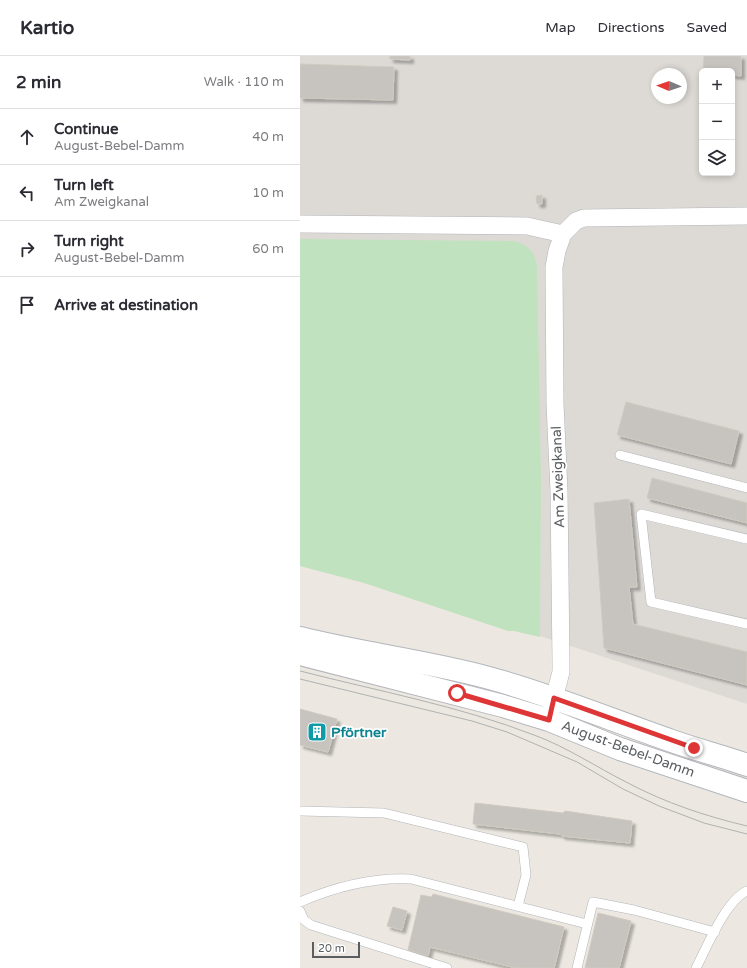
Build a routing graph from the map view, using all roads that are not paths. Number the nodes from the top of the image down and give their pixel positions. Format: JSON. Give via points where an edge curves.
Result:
{"nodes":[{"id":1,"x":747,"y":216,"type":"edge"},
{"id":2,"x":300,"y":224,"type":"edge"},
{"id":3,"x":563,"y":234,"type":"junction"},
{"id":4,"x":620,"y":456,"type":"dead end"},
{"id":5,"x":747,"y":488,"type":"edge"},
{"id":6,"x":747,"y":539,"type":"edge"},
{"id":7,"x":747,"y":624,"type":"edge"},
{"id":8,"x":300,"y":638,"type":"edge"},
{"id":9,"x":300,"y":654,"type":"edge"},
{"id":10,"x":554,"y":698,"type":"junction"},
{"id":11,"x":549,"y":720,"type":"junction"},
{"id":12,"x":747,"y":765,"type":"edge"},
{"id":13,"x":747,"y":791,"type":"edge"},
{"id":14,"x":300,"y":811,"type":"edge"},
{"id":15,"x":747,"y":891,"type":"edge"},
{"id":16,"x":300,"y":902,"type":"edge"},
{"id":17,"x":518,"y":906,"type":"junction"},
{"id":18,"x":300,"y":911,"type":"edge"},
{"id":19,"x":587,"y":924,"type":"junction"},
{"id":20,"x":715,"y":932,"type":"junction"},
{"id":21,"x":447,"y":968,"type":"edge"},
{"id":22,"x":577,"y":968,"type":"edge"},
{"id":23,"x":696,"y":968,"type":"edge"}],
"edges":[{"from":1,"to":3,"type":"street","name":"Am Zweigkanal","via":[[584,218],[576,221]]},
{"from":2,"to":3,"type":"street","via":[[527,226]]},
{"from":3,"to":10,"type":"street","name":"Am Zweigkanal","via":[[554,267],[561,640],[561,672]]},
{"from":4,"to":5,"type":"lane"},
{"from":6,"to":7,"type":"lane","via":[[641,514],[650,602]]},
{"from":8,"to":10,"type":"main road","name":"August-Bebel-Damm","via":[[460,671]]},
{"from":9,"to":11,"type":"main road","name":"August-Bebel-Damm","via":[[480,699]]},
{"from":10,"to":11,"type":"street","name":"Am Zweigkanal"},
{"from":10,"to":12,"type":"main road","name":"August-Bebel-Damm","via":[[673,742]]},
{"from":11,"to":13,"type":"main road","name":"August-Bebel-Damm","via":[[620,749]]},
{"from":14,"to":17,"type":"lane","via":[[384,813],[524,848],[526,875]]},
{"from":15,"to":20,"type":"lane","via":[[731,904]]},
{"from":16,"to":17,"type":"lane","via":[[345,886],[403,879],[419,880]]},
{"from":17,"to":19,"type":"lane"},
{"from":18,"to":21,"type":"lane","via":[[304,920],[311,925]]},
{"from":19,"to":20,"type":"lane","via":[[593,902],[634,910]]},
{"from":19,"to":22,"type":"lane"},
{"from":20,"to":23,"type":"lane"}]}
